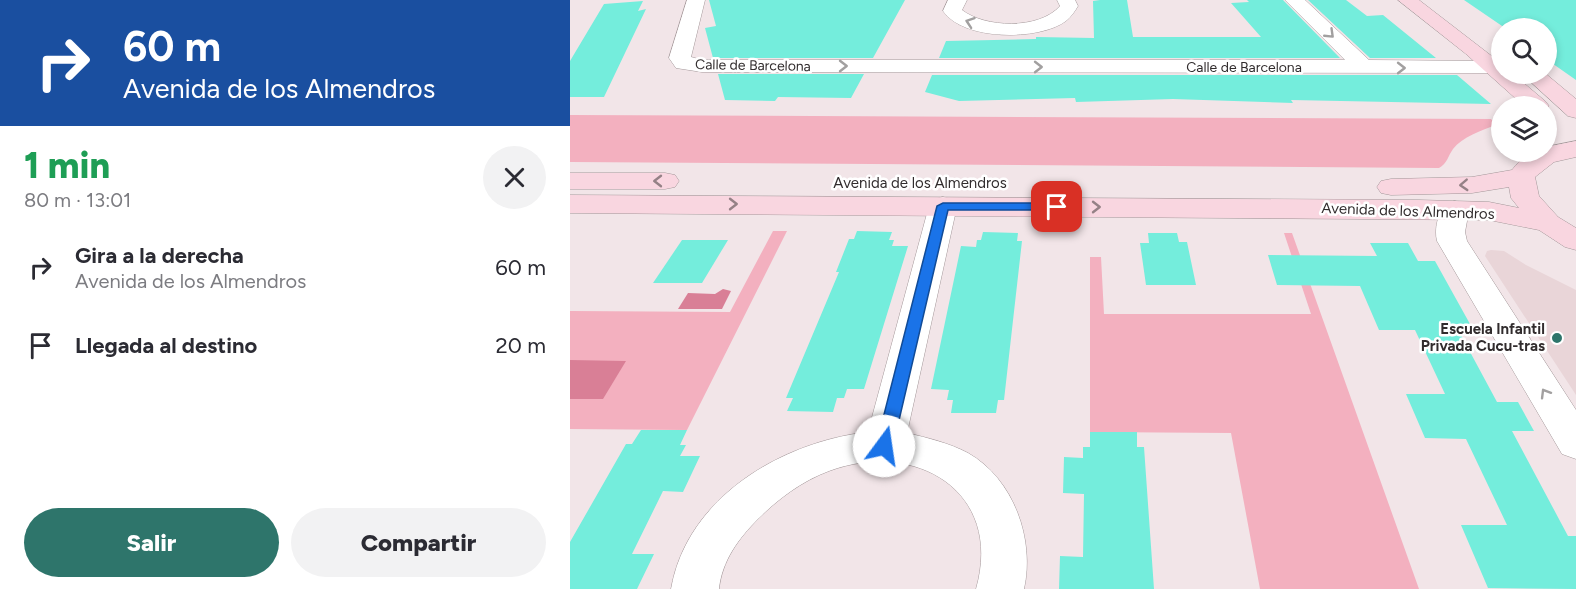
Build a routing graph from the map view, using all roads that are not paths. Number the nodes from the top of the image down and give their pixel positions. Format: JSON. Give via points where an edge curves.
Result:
{"nodes":[{"id":1,"x":696,"y":0,"type":"edge"},
{"id":2,"x":958,"y":0,"type":"edge"},
{"id":3,"x":1066,"y":0,"type":"edge"},
{"id":4,"x":1294,"y":0,"type":"edge"},
{"id":5,"x":1407,"y":0,"type":"edge"},
{"id":6,"x":1435,"y":0,"type":"edge"},
{"id":7,"x":1005,"y":28,"type":"junction"},
{"id":8,"x":1491,"y":40,"type":"edge"},
{"id":9,"x":1491,"y":66,"type":"edge"},
{"id":10,"x":997,"y":67,"type":"junction"},
{"id":11,"x":1491,"y":67,"type":"edge"},
{"id":12,"x":1365,"y":68,"type":"junction"},
{"id":13,"x":1509,"y":84,"type":"edge"},
{"id":14,"x":1545,"y":84,"type":"edge"},
{"id":15,"x":1521,"y":96,"type":"edge"},
{"id":16,"x":1576,"y":111,"type":"edge"},
{"id":17,"x":1534,"y":162,"type":"edge"},
{"id":18,"x":1521,"y":177,"type":"junction"},
{"id":19,"x":570,"y":181,"type":"edge"},
{"id":20,"x":570,"y":204,"type":"edge"},
{"id":21,"x":943,"y":206,"type":"junction"},
{"id":22,"x":1455,"y":210,"type":"junction"},
{"id":23,"x":1548,"y":223,"type":"junction"},
{"id":24,"x":1576,"y":241,"type":"edge"},
{"id":25,"x":1576,"y":443,"type":"edge"},
{"id":26,"x":884,"y":446,"type":"junction"},
{"id":27,"x":694,"y":589,"type":"edge"},
{"id":28,"x":1000,"y":589,"type":"edge"}],
"edges":[{"from":1,"to":10,"type":"street","name":"Calle de Barcelona","one_way":true,"via":[[680,58],[684,63]]},
{"from":7,"to":2,"type":"street","one_way":true,"via":[[985,27],[957,17],[952,11]]},
{"from":3,"to":7,"type":"street","via":[[1069,6],[1058,19]]},
{"from":4,"to":12,"type":"street","one_way":true},
{"from":5,"to":9,"type":"street"},
{"from":6,"to":8,"type":"street"},
{"from":7,"to":10,"type":"street"},
{"from":10,"to":12,"type":"street","name":"Calle de Barcelona","one_way":true},
{"from":12,"to":11,"type":"street","name":"Calle de Barcelona","one_way":true},
{"from":13,"to":15,"type":"street"},
{"from":14,"to":16,"type":"street"},
{"from":17,"to":18,"type":"street"},
{"from":18,"to":19,"type":"street","name":"Avenida de los Almendros","one_way":true,"via":[[1422,187]]},
{"from":18,"to":23,"type":"street","via":[[1525,198]]},
{"from":20,"to":21,"type":"street","name":"Avenida de los Almendros","one_way":true},
{"from":21,"to":22,"type":"street","name":"Avenida de los Almendros","one_way":true},
{"from":21,"to":26,"type":"street","name":"Avenida de los Almendros"},
{"from":22,"to":23,"type":"street","name":"Avenida de los Almendros","via":[[1489,211]]},
{"from":25,"to":22,"type":"street","one_way":true,"via":[[1452,241]]},
{"from":23,"to":24,"type":"street"},
{"from":26,"to":27,"type":"street","via":[[839,451],[793,468],[752,496],[718,533]]},
{"from":26,"to":28,"type":"street","via":[[921,451],[953,464],[984,489],[1002,525],[1006,569]]}]}
